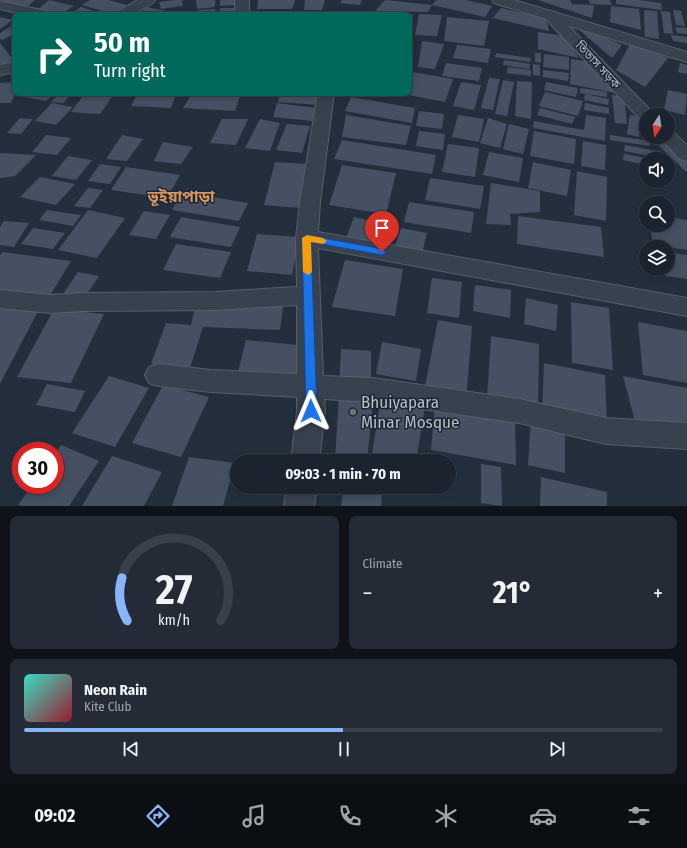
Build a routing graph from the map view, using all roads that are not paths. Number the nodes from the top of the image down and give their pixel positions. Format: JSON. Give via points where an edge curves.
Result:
{"nodes":[{"id":1,"x":148,"y":0,"type":"edge"},
{"id":2,"x":242,"y":0,"type":"edge"},
{"id":3,"x":499,"y":0,"type":"edge"},
{"id":4,"x":517,"y":3,"type":"edge"},
{"id":5,"x":0,"y":5,"type":"edge"},
{"id":6,"x":32,"y":12,"type":"edge"},
{"id":7,"x":127,"y":12,"type":"edge"},
{"id":8,"x":242,"y":12,"type":"edge"},
{"id":9,"x":550,"y":15,"type":"junction"},
{"id":10,"x":687,"y":57,"type":"edge"},
{"id":11,"x":12,"y":68,"type":"edge"},
{"id":12,"x":0,"y":70,"type":"edge"},
{"id":13,"x":326,"y":96,"type":"edge"},
{"id":14,"x":639,"y":108,"type":"edge"},
{"id":15,"x":675,"y":144,"type":"edge"},
{"id":16,"x":687,"y":155,"type":"edge"},
{"id":17,"x":307,"y":238,"type":"junction"},
{"id":18,"x":308,"y":295,"type":"junction"},
{"id":19,"x":0,"y":299,"type":"edge"},
{"id":20,"x":687,"y":307,"type":"edge"},
{"id":21,"x":158,"y":376,"type":"dead end"},
{"id":22,"x":310,"y":388,"type":"junction"},
{"id":23,"x":687,"y":436,"type":"edge"},
{"id":24,"x":306,"y":454,"type":"edge"},
{"id":25,"x":301,"y":494,"type":"edge"},
{"id":26,"x":299,"y":506,"type":"edge"}],
"edges":[{"from":1,"to":7,"type":"street"},
{"from":2,"to":8,"type":"street"},
{"from":3,"to":4,"type":"street"},
{"from":4,"to":9,"type":"street"},
{"from":5,"to":6,"type":"street"},
{"from":9,"to":10,"type":"street"},
{"from":9,"to":14,"type":"street","name":"তিতাস সড়ক"},
{"from":11,"to":12,"type":"street"},
{"from":13,"to":17,"type":"street"},
{"from":15,"to":16,"type":"street"},
{"from":17,"to":18,"type":"street"},
{"from":17,"to":20,"type":"street"},
{"from":18,"to":19,"type":"street","via":[[215,301],[50,304]]},
{"from":18,"to":22,"type":"street"},
{"from":21,"to":22,"type":"street"},
{"from":22,"to":23,"type":"street","via":[[373,390],[519,411],[606,431]]},
{"from":22,"to":24,"type":"street","via":[[311,411]]},
{"from":25,"to":26,"type":"street"}]}
